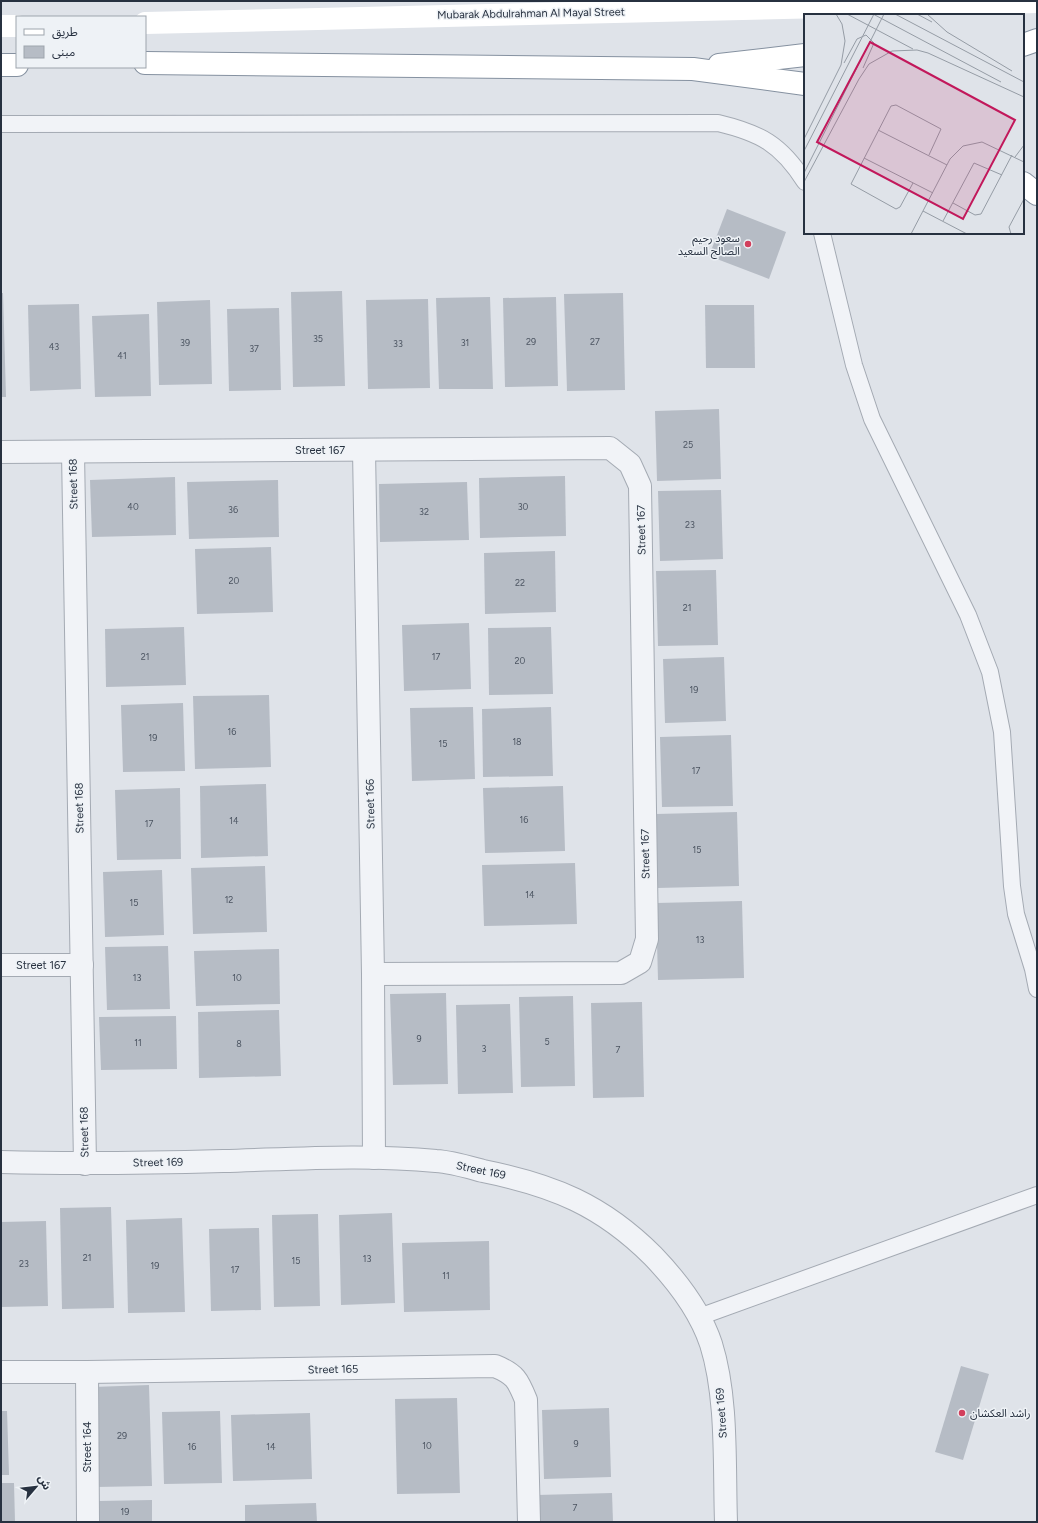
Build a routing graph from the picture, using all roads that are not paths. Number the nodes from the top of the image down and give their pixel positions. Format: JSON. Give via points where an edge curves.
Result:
{"nodes":[{"id":1,"x":1037,"y":2,"type":"edge"},
{"id":2,"x":146,"y":23,"type":"edge"},
{"id":3,"x":1,"y":26,"type":"edge"},
{"id":4,"x":16,"y":26,"type":"edge"},
{"id":5,"x":1037,"y":40,"type":"edge"},
{"id":6,"x":1024,"y":46,"type":"edge"},
{"id":7,"x":804,"y":54,"type":"edge"},
{"id":8,"x":146,"y":63,"type":"edge"},
{"id":9,"x":1,"y":65,"type":"edge"},
{"id":10,"x":16,"y":65,"type":"edge"},
{"id":11,"x":692,"y":69,"type":"junction"},
{"id":12,"x":804,"y":84,"type":"edge"},
{"id":13,"x":1,"y":124,"type":"edge"},
{"id":14,"x":804,"y":180,"type":"edge"},
{"id":15,"x":1024,"y":184,"type":"edge"},
{"id":16,"x":1037,"y":194,"type":"edge"},
{"id":17,"x":822,"y":234,"type":"edge"},
{"id":18,"x":364,"y":450,"type":"junction"},
{"id":19,"x":1,"y":452,"type":"edge"},
{"id":20,"x":73,"y":452,"type":"junction"},
{"id":21,"x":82,"y":964,"type":"junction"},
{"id":22,"x":1,"y":965,"type":"edge"},
{"id":23,"x":373,"y":974,"type":"junction"},
{"id":24,"x":1037,"y":989,"type":"edge"},
{"id":25,"x":374,"y":1158,"type":"junction"},
{"id":26,"x":1,"y":1162,"type":"edge"},
{"id":27,"x":85,"y":1164,"type":"junction"},
{"id":28,"x":1037,"y":1195,"type":"edge"},
{"id":29,"x":699,"y":1317,"type":"junction"},
{"id":30,"x":1,"y":1372,"type":"edge"},
{"id":31,"x":87,"y":1372,"type":"junction"},
{"id":32,"x":88,"y":1522,"type":"edge"},
{"id":33,"x":529,"y":1522,"type":"edge"},
{"id":34,"x":726,"y":1522,"type":"edge"}],
"edges":[{"from":1,"to":2,"type":"main road","name":"Mubarak Abdulrahman Al Mayal Street"},
{"from":3,"to":4,"type":"main road"},
{"from":5,"to":6,"type":"main road"},
{"from":7,"to":11,"type":"main road"},
{"from":8,"to":11,"type":"main road"},
{"from":9,"to":10,"type":"main road"},
{"from":11,"to":12,"type":"main road"},
{"from":13,"to":14,"type":"lane","via":[[718,123],[746,130],[772,144],[794,165]]},
{"from":15,"to":16,"type":"main road"},
{"from":17,"to":24,"type":"lane","via":[[854,365],[872,418],[968,615],[990,672],[1002,732],[1016,914]]},
{"from":18,"to":20,"type":"street","name":"Street 167"},
{"from":18,"to":23,"type":"street","name":"Street 166"},
{"from":18,"to":23,"type":"street","name":"Street 167","via":[[610,448],[630,464],[640,486],[647,939],[640,962],[621,973]]},
{"from":19,"to":20,"type":"street","name":"Street 167"},
{"from":20,"to":21,"type":"street","name":"Street 168"},
{"from":21,"to":22,"type":"street","name":"Street 167"},
{"from":21,"to":27,"type":"street","name":"Street 168"},
{"from":23,"to":25,"type":"street","name":"Street 166"},
{"from":25,"to":27,"type":"street","name":"Street 169"},
{"from":25,"to":29,"type":"street","name":"Street 169","via":[[438,1161],[532,1182],[567,1195],[617,1224],[640,1244],[661,1265]]},
{"from":26,"to":27,"type":"street","name":"Street 169"},
{"from":28,"to":29,"type":"lane"},
{"from":29,"to":34,"type":"street","name":"Street 169","via":[[711,1344],[721,1391]]},
{"from":30,"to":31,"type":"street","name":"Street 165"},
{"from":31,"to":32,"type":"street","name":"Street 164"},
{"from":31,"to":33,"type":"street","name":"Street 165","via":[[495,1366],[510,1372],[520,1384],[526,1400]]}]}
